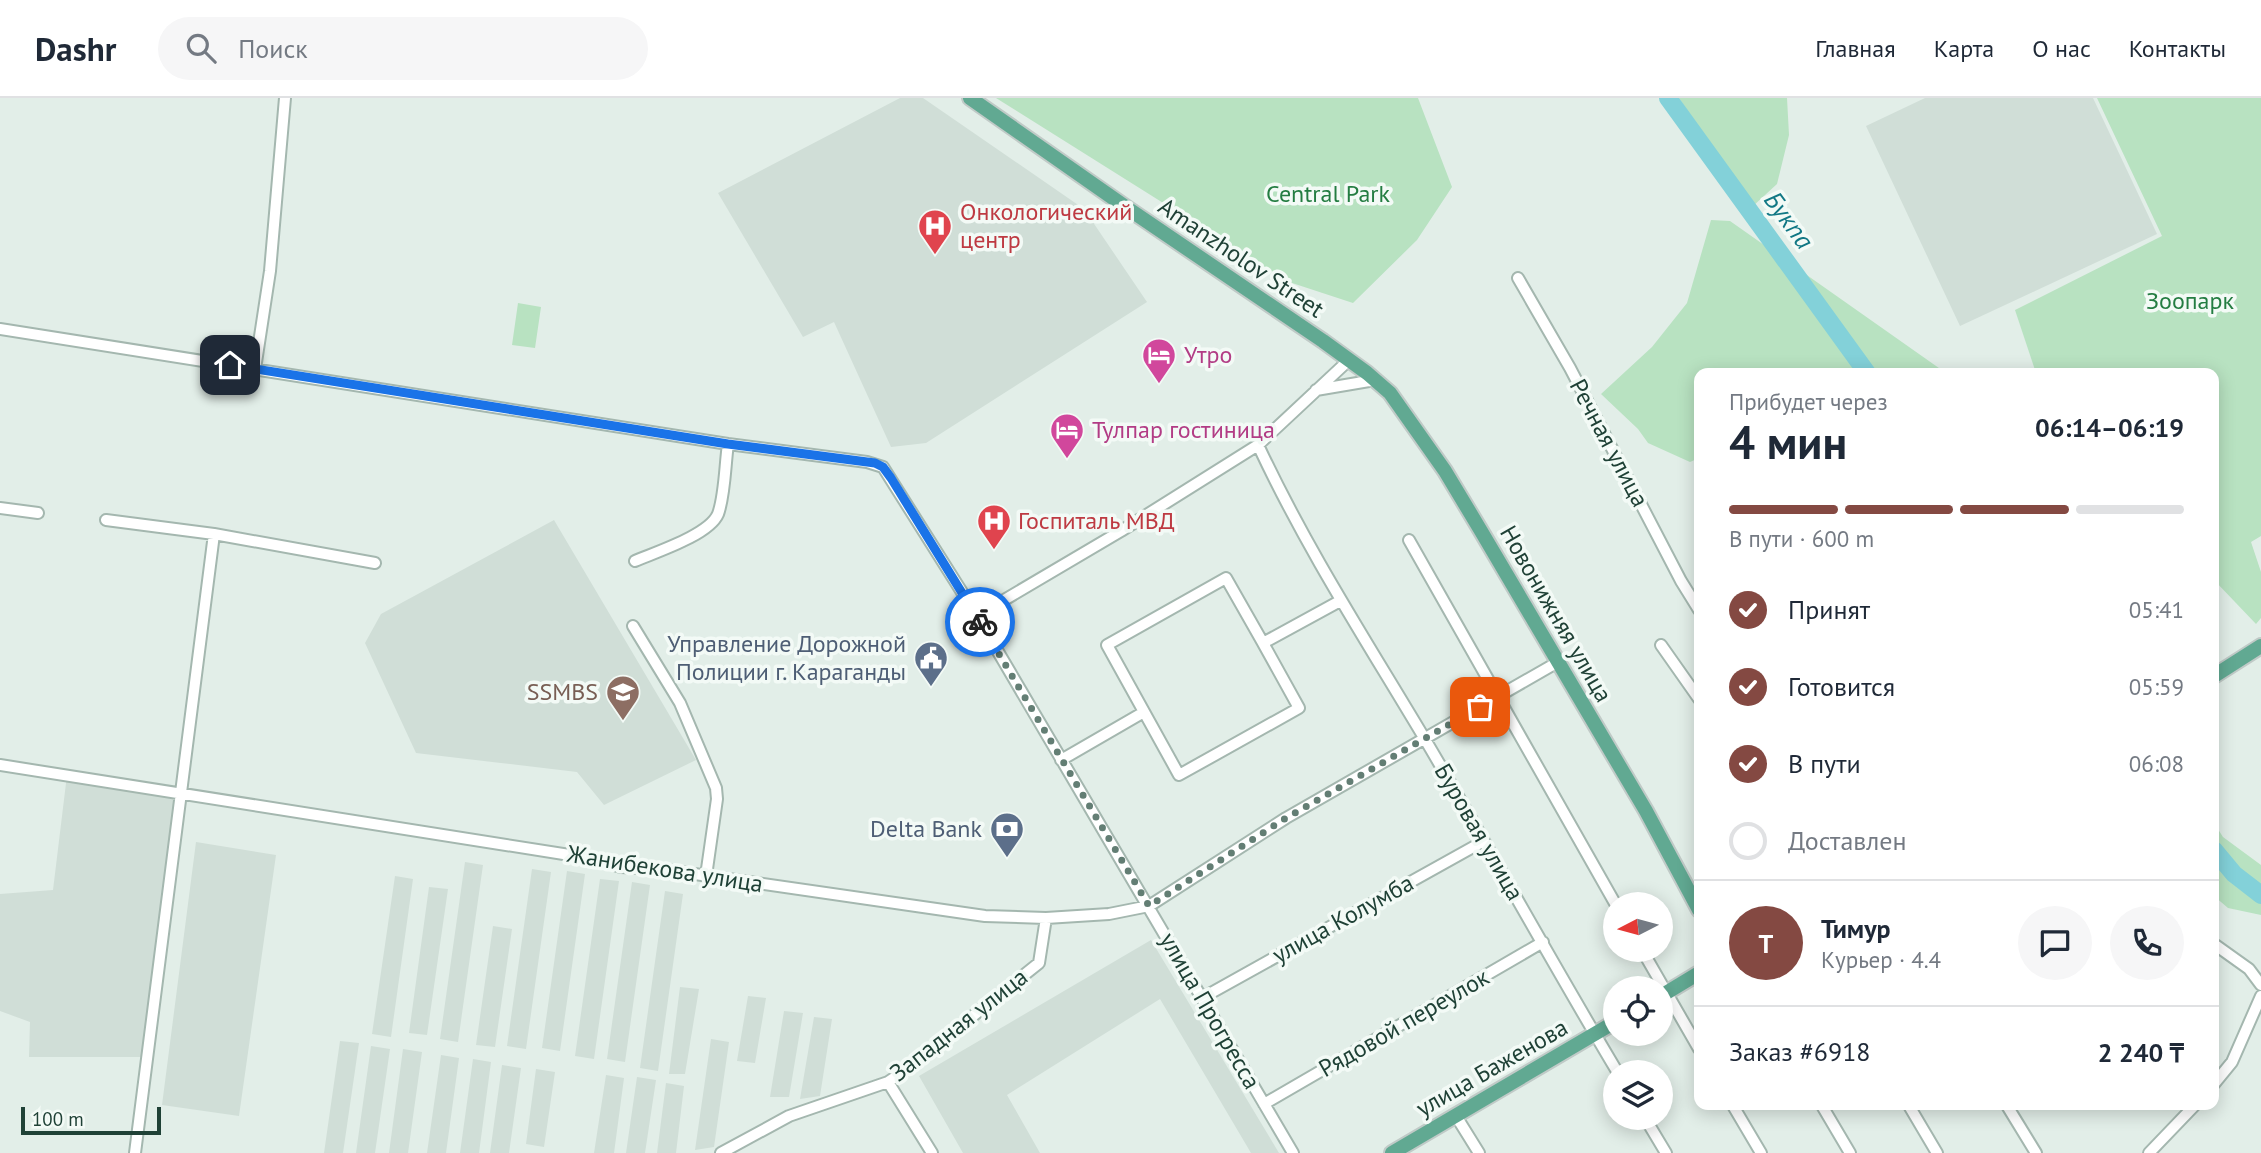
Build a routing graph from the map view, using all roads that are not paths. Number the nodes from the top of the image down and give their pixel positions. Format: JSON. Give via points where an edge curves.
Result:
{"nodes":[{"id":1,"x":285,"y":98,"type":"edge"},
{"id":2,"x":970,"y":98,"type":"edge"},
{"id":3,"x":1518,"y":278,"type":"dead end"},
{"id":4,"x":0,"y":329,"type":"edge"},
{"id":5,"x":1349,"y":360,"type":"junction"},
{"id":6,"x":255,"y":369,"type":"junction"},
{"id":7,"x":1375,"y":380,"type":"junction"},
{"id":8,"x":1316,"y":390,"type":"junction"},
{"id":9,"x":728,"y":444,"type":"junction"},
{"id":10,"x":1258,"y":445,"type":"junction"},
{"id":11,"x":0,"y":508,"type":"edge"},
{"id":12,"x":38,"y":513,"type":"dead end"},
{"id":13,"x":106,"y":520,"type":"dead end"},
{"id":14,"x":214,"y":534,"type":"junction"},
{"id":15,"x":1409,"y":540,"type":"dead end"},
{"id":16,"x":635,"y":561,"type":"dead end"},
{"id":17,"x":374,"y":563,"type":"dead end"},
{"id":18,"x":1340,"y":601,"type":"junction"},
{"id":19,"x":1694,"y":602,"type":"edge"},
{"id":20,"x":976,"y":616,"type":"junction"},
{"id":21,"x":633,"y":626,"type":"dead end"},
{"id":22,"x":1263,"y":643,"type":"junction"},
{"id":23,"x":1661,"y":645,"type":"dead end"},
{"id":24,"x":2261,"y":646,"type":"edge"},
{"id":25,"x":1558,"y":662,"type":"junction"},
{"id":26,"x":2219,"y":673,"type":"edge"},
{"id":27,"x":1694,"y":692,"type":"edge"},
{"id":28,"x":1498,"y":696,"type":"junction"},
{"id":29,"x":1144,"y":712,"type":"junction"},
{"id":30,"x":1424,"y":740,"type":"junction"},
{"id":31,"x":1061,"y":760,"type":"junction"},
{"id":32,"x":0,"y":765,"type":"edge"},
{"id":33,"x":183,"y":792,"type":"junction"},
{"id":34,"x":1484,"y":841,"type":"junction"},
{"id":35,"x":706,"y":876,"type":"junction"},
{"id":36,"x":1609,"y":892,"type":"edge"},
{"id":37,"x":1694,"y":901,"type":"edge"},
{"id":38,"x":1149,"y":906,"type":"junction"},
{"id":39,"x":1046,"y":918,"type":"junction"},
{"id":40,"x":1543,"y":942,"type":"junction"},
{"id":41,"x":2219,"y":948,"type":"edge"},
{"id":42,"x":1694,"y":976,"type":"edge"},
{"id":43,"x":2261,"y":985,"type":"edge"},
{"id":44,"x":1673,"y":988,"type":"edge"},
{"id":45,"x":2261,"y":996,"type":"edge"},
{"id":46,"x":1202,"y":998,"type":"junction"},
{"id":47,"x":1673,"y":1009,"type":"edge"},
{"id":48,"x":1603,"y":1030,"type":"edge"},
{"id":49,"x":1595,"y":1034,"type":"junction"},
{"id":50,"x":1694,"y":1041,"type":"edge"},
{"id":51,"x":1610,"y":1060,"type":"edge"},
{"id":52,"x":2219,"y":1078,"type":"edge"},
{"id":53,"x":888,"y":1082,"type":"junction"},
{"id":54,"x":1264,"y":1104,"type":"junction"},
{"id":55,"x":1735,"y":1110,"type":"edge"},
{"id":56,"x":1825,"y":1110,"type":"edge"},
{"id":57,"x":1912,"y":1110,"type":"edge"},
{"id":58,"x":2010,"y":1110,"type":"edge"},
{"id":59,"x":2190,"y":1110,"type":"edge"},
{"id":60,"x":1456,"y":1116,"type":"junction"},
{"id":61,"x":1652,"y":1130,"type":"edge"},
{"id":62,"x":135,"y":1153,"type":"edge"},
{"id":63,"x":721,"y":1153,"type":"edge"},
{"id":64,"x":932,"y":1153,"type":"edge"},
{"id":65,"x":1293,"y":1153,"type":"edge"},
{"id":66,"x":1392,"y":1153,"type":"edge"},
{"id":67,"x":1479,"y":1153,"type":"edge"},
{"id":68,"x":1666,"y":1153,"type":"edge"},
{"id":69,"x":1760,"y":1153,"type":"edge"},
{"id":70,"x":1850,"y":1153,"type":"edge"},
{"id":71,"x":1937,"y":1153,"type":"edge"},
{"id":72,"x":2036,"y":1153,"type":"edge"},
{"id":73,"x":2149,"y":1153,"type":"edge"}],
"edges":[{"from":1,"to":6,"type":"street","via":[[270,271]]},
{"from":2,"to":5,"type":"main road","name":"Amanzholov Street"},
{"from":3,"to":19,"type":"street","name":"Речная улица"},
{"from":4,"to":6,"type":"street","name":"улица Прогресса"},
{"from":5,"to":7,"type":"main road","name":"Новонижняя улица"},
{"from":5,"to":8,"type":"street"},
{"from":6,"to":9,"type":"street","name":"улица Прогресса"},
{"from":7,"to":8,"type":"street"},
{"from":7,"to":25,"type":"main road","name":"Новонижняя улица","via":[[1390,393],[1446,471]]},
{"from":8,"to":10,"type":"street"},
{"from":9,"to":16,"type":"street","via":[[719,509],[713,521],[704,530]]},
{"from":9,"to":20,"type":"street","name":"улица Прогресса","via":[[883,467]]},
{"from":10,"to":18,"type":"street","name":"Буровая улица"},
{"from":10,"to":20,"type":"street"},
{"from":11,"to":12,"type":"street"},
{"from":13,"to":14,"type":"street"},
{"from":14,"to":17,"type":"street"},
{"from":14,"to":33,"type":"street"},
{"from":15,"to":28,"type":"street"},
{"from":18,"to":22,"type":"street"},
{"from":18,"to":30,"type":"street","name":"Буровая улица"},
{"from":20,"to":31,"type":"street","name":"улица Прогресса"},
{"from":21,"to":35,"type":"street","via":[[680,703],[716,788]]},
{"from":22,"to":29,"type":"street","via":[[1299,708],[1179,775]]},
{"from":22,"to":29,"type":"street","via":[[1226,579],[1164,611],[1107,645]]},
{"from":23,"to":27,"type":"street"},
{"from":24,"to":26,"type":"main road"},
{"from":25,"to":28,"type":"street"},
{"from":25,"to":37,"type":"main road","name":"Новонижняя улица"},
{"from":28,"to":30,"type":"street"},
{"from":28,"to":36,"type":"street"},
{"from":29,"to":31,"type":"street"},
{"from":30,"to":34,"type":"street","name":"Буровая улица"},
{"from":30,"to":38,"type":"street","via":[[1286,818]]},
{"from":31,"to":38,"type":"street","name":"улица Прогресса"},
{"from":32,"to":33,"type":"street","name":"Жанибекова улица"},
{"from":33,"to":35,"type":"street","name":"Жанибекова улица","via":[[621,867]]},
{"from":33,"to":62,"type":"street"},
{"from":34,"to":40,"type":"street","name":"Буровая улица"},
{"from":34,"to":46,"type":"street","name":"улица Колумба"},
{"from":35,"to":39,"type":"street","name":"Жанибекова улица","via":[[985,916]]},
{"from":38,"to":39,"type":"street","name":"Жанибекова улица"},
{"from":38,"to":46,"type":"street","name":"улица Прогресса"},
{"from":39,"to":53,"type":"street","name":"Западная улица","via":[[1039,963]]},
{"from":40,"to":49,"type":"street","name":"Буровая улица"},
{"from":40,"to":54,"type":"street","name":"Рядовой переулок"},
{"from":41,"to":43,"type":"street","via":[[2249,969]]},
{"from":42,"to":44,"type":"main road"},
{"from":45,"to":52,"type":"street","via":[[2232,1062]]},
{"from":46,"to":54,"type":"street","name":"улица Прогресса"},
{"from":47,"to":50,"type":"street"},
{"from":48,"to":49,"type":"main road","name":"улица Баженова"},
{"from":49,"to":51,"type":"street","name":"Буровая улица"},
{"from":49,"to":60,"type":"main road","name":"улица Баженова"},
{"from":53,"to":63,"type":"street","name":"Западная улица","via":[[789,1116]]},
{"from":53,"to":64,"type":"street"},
{"from":54,"to":65,"type":"street","name":"улица Прогресса"},
{"from":55,"to":69,"type":"street"},
{"from":56,"to":70,"type":"street"},
{"from":57,"to":71,"type":"street"},
{"from":58,"to":72,"type":"street"},
{"from":59,"to":73,"type":"street"},
{"from":60,"to":66,"type":"main road","name":"улица Баженова"},
{"from":60,"to":67,"type":"street"},
{"from":61,"to":68,"type":"street"}]}
